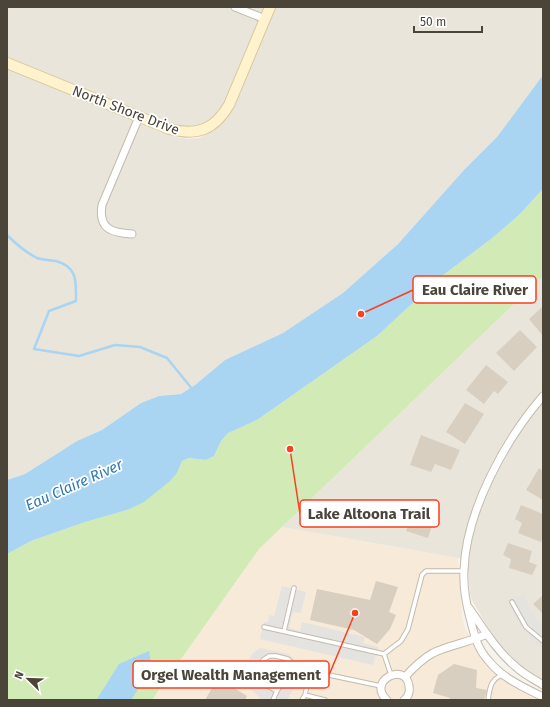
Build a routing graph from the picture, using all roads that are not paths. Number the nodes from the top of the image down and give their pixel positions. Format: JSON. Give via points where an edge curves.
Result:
{"nodes":[{"id":1,"x":235,"y":7,"type":"edge"},
{"id":2,"x":270,"y":7,"type":"edge"},
{"id":3,"x":265,"y":19,"type":"junction"},
{"id":4,"x":7,"y":63,"type":"edge"},
{"id":5,"x":139,"y":117,"type":"junction"},
{"id":6,"x":132,"y":234,"type":"dead end"},
{"id":7,"x":543,"y":396,"type":"edge"},
{"id":8,"x":464,"y":571,"type":"junction"},
{"id":9,"x":294,"y":588,"type":"dead end"},
{"id":10,"x":512,"y":602,"type":"dead end"},
{"id":11,"x":466,"y":604,"type":"junction"},
{"id":12,"x":264,"y":627,"type":"dead end"},
{"id":13,"x":284,"y":631,"type":"junction"},
{"id":14,"x":487,"y":634,"type":"junction"},
{"id":15,"x":476,"y":639,"type":"junction"},
{"id":16,"x":543,"y":641,"type":"edge"},
{"id":17,"x":384,"y":654,"type":"junction"},
{"id":18,"x":294,"y":665,"type":"junction"},
{"id":19,"x":310,"y":671,"type":"junction"},
{"id":20,"x":391,"y":675,"type":"junction"},
{"id":21,"x":502,"y":675,"type":"junction"},
{"id":22,"x":405,"y":677,"type":"junction"},
{"id":23,"x":381,"y":686,"type":"junction"},
{"id":24,"x":543,"y":686,"type":"edge"},
{"id":25,"x":277,"y":691,"type":"junction"},
{"id":26,"x":305,"y":696,"type":"junction"},
{"id":27,"x":543,"y":697,"type":"edge"},
{"id":28,"x":384,"y":699,"type":"edge"},
{"id":29,"x":406,"y":699,"type":"edge"},
{"id":30,"x":272,"y":700,"type":"edge"},
{"id":31,"x":302,"y":700,"type":"edge"},
{"id":32,"x":325,"y":700,"type":"edge"},
{"id":33,"x":488,"y":700,"type":"edge"}],
"edges":[{"from":1,"to":3,"type":"street"},
{"from":2,"to":3,"type":"street","name":"North Shore Drive"},
{"from":3,"to":5,"type":"street","name":"North Shore Drive","via":[[229,105],[213,125],[189,133]]},
{"from":4,"to":5,"type":"street","name":"North Shore Drive"},
{"from":5,"to":6,"type":"street","via":[[101,211],[101,219],[108,228],[119,233]]},
{"from":7,"to":8,"type":"street","via":[[508,444],[488,482],[467,542]]},
{"from":8,"to":11,"type":"street"},
{"from":8,"to":17,"type":"lane","via":[[426,571],[422,575],[408,629],[401,640]]},
{"from":9,"to":13,"type":"lane"},
{"from":10,"to":16,"type":"lane","via":[[526,626]]},
{"from":11,"to":14,"type":"street"},
{"from":11,"to":15,"type":"street"},
{"from":12,"to":13,"type":"lane"},
{"from":13,"to":17,"type":"lane"},
{"from":14,"to":15,"type":"street"},
{"from":14,"to":24,"type":"street","via":[[507,659]]},
{"from":15,"to":21,"type":"street","via":[[487,659]]},
{"from":15,"to":22,"type":"street","via":[[435,652],[414,666]]},
{"from":17,"to":20,"type":"lane"},
{"from":18,"to":19,"type":"lane"},
{"from":18,"to":25,"type":"lane"},
{"from":18,"to":25,"type":"lane","via":[[288,659],[276,656],[269,656],[263,660],[258,673],[260,679]]},
{"from":19,"to":23,"type":"lane"},
{"from":19,"to":26,"type":"lane"},
{"from":20,"to":22,"type":"street","via":[[399,674]]},
{"from":20,"to":23,"type":"street"},
{"from":21,"to":27,"type":"street"},
{"from":21,"to":33,"type":"lane","via":[[495,678]]},
{"from":22,"to":29,"type":"street","via":[[410,688]]},
{"from":23,"to":28,"type":"street"},
{"from":25,"to":30,"type":"lane"},
{"from":26,"to":31,"type":"lane"},
{"from":26,"to":32,"type":"lane"}]}
